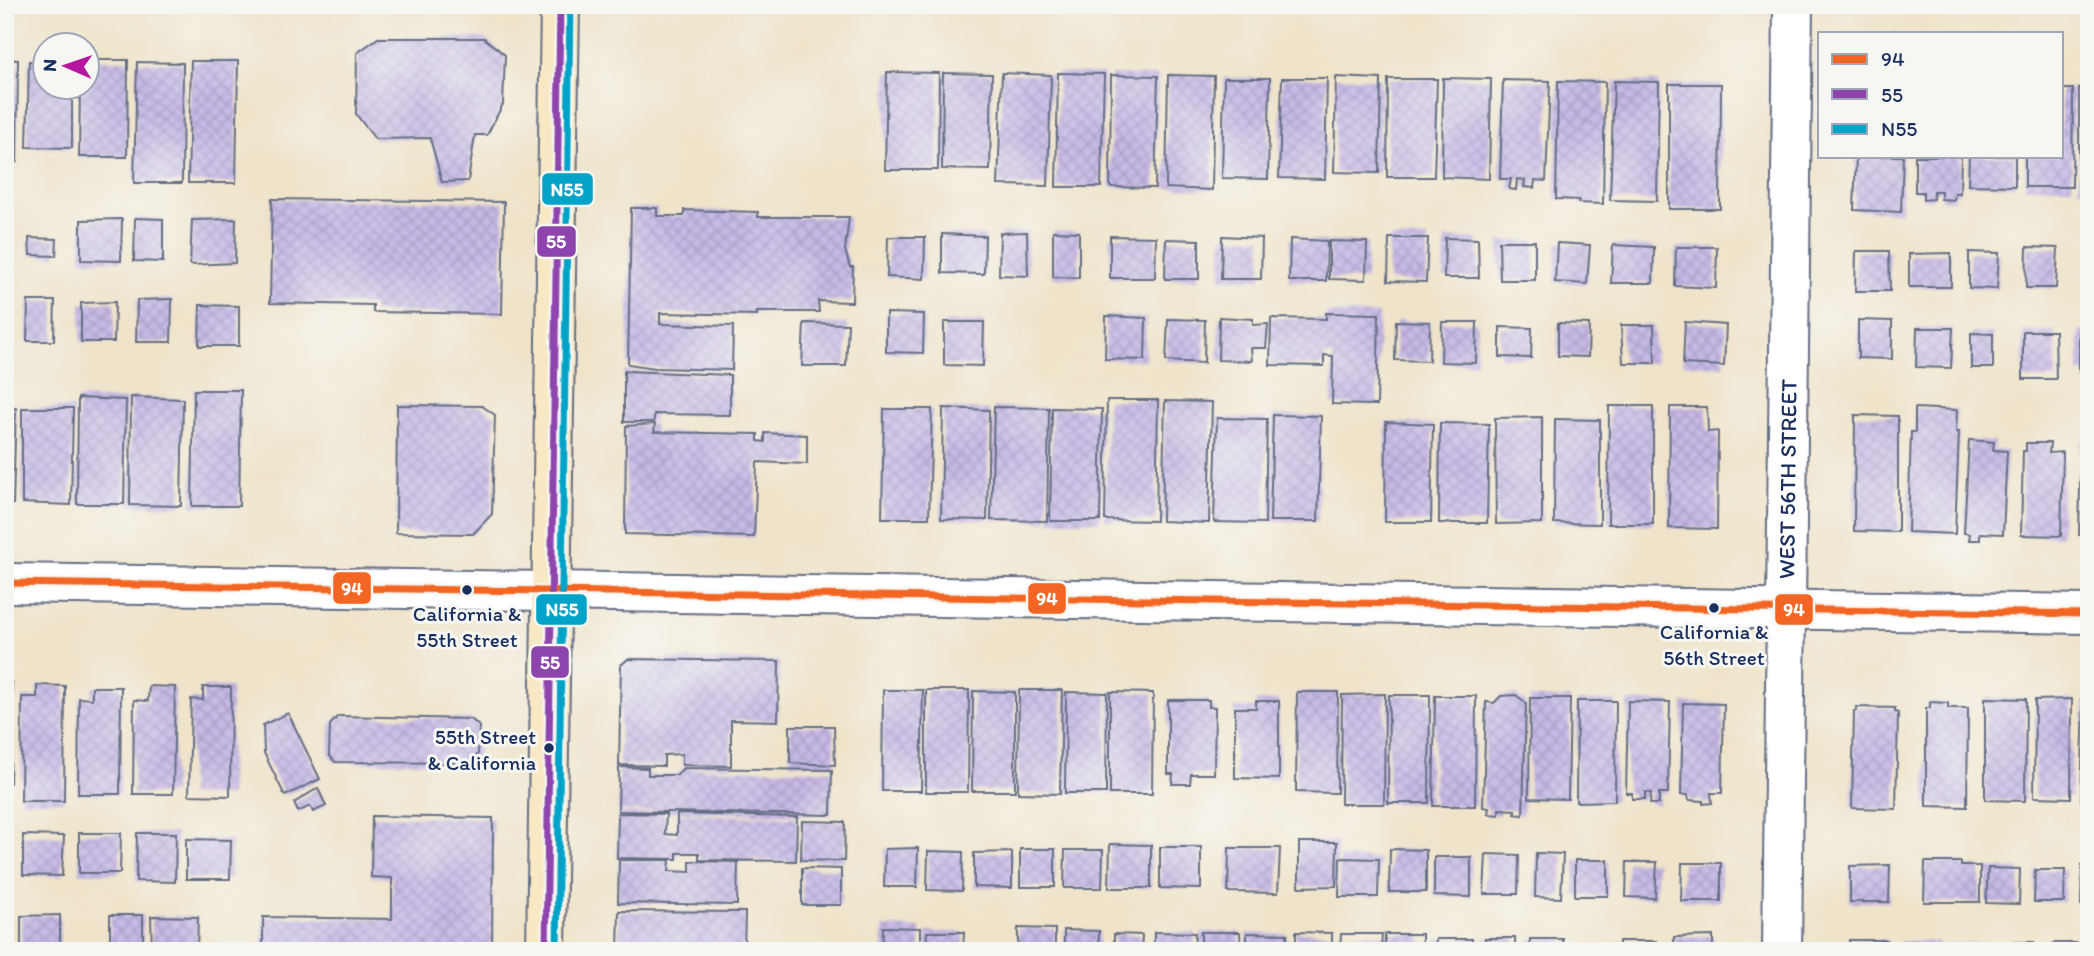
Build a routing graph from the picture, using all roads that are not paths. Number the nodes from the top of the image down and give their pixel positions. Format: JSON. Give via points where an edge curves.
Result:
{"nodes":[{"id":1,"x":559,"y":5,"type":"edge"},
{"id":2,"x":1793,"y":5,"type":"edge"},
{"id":3,"x":5,"y":583,"type":"edge"},
{"id":4,"x":551,"y":591,"type":"junction"},
{"id":5,"x":1784,"y":610,"type":"junction"},
{"id":6,"x":2089,"y":614,"type":"edge"},
{"id":7,"x":546,"y":951,"type":"edge"},
{"id":8,"x":1782,"y":951,"type":"edge"}],
"edges":[{"from":1,"to":4,"type":"main road"},
{"from":2,"to":5,"type":"street","name":"WEST 56TH STREET"},
{"from":3,"to":4,"type":"street"},
{"from":4,"to":5,"type":"street"},
{"from":4,"to":7,"type":"main road"},
{"from":5,"to":6,"type":"street"},
{"from":5,"to":8,"type":"street","name":"WEST 56TH STREET"}]}
